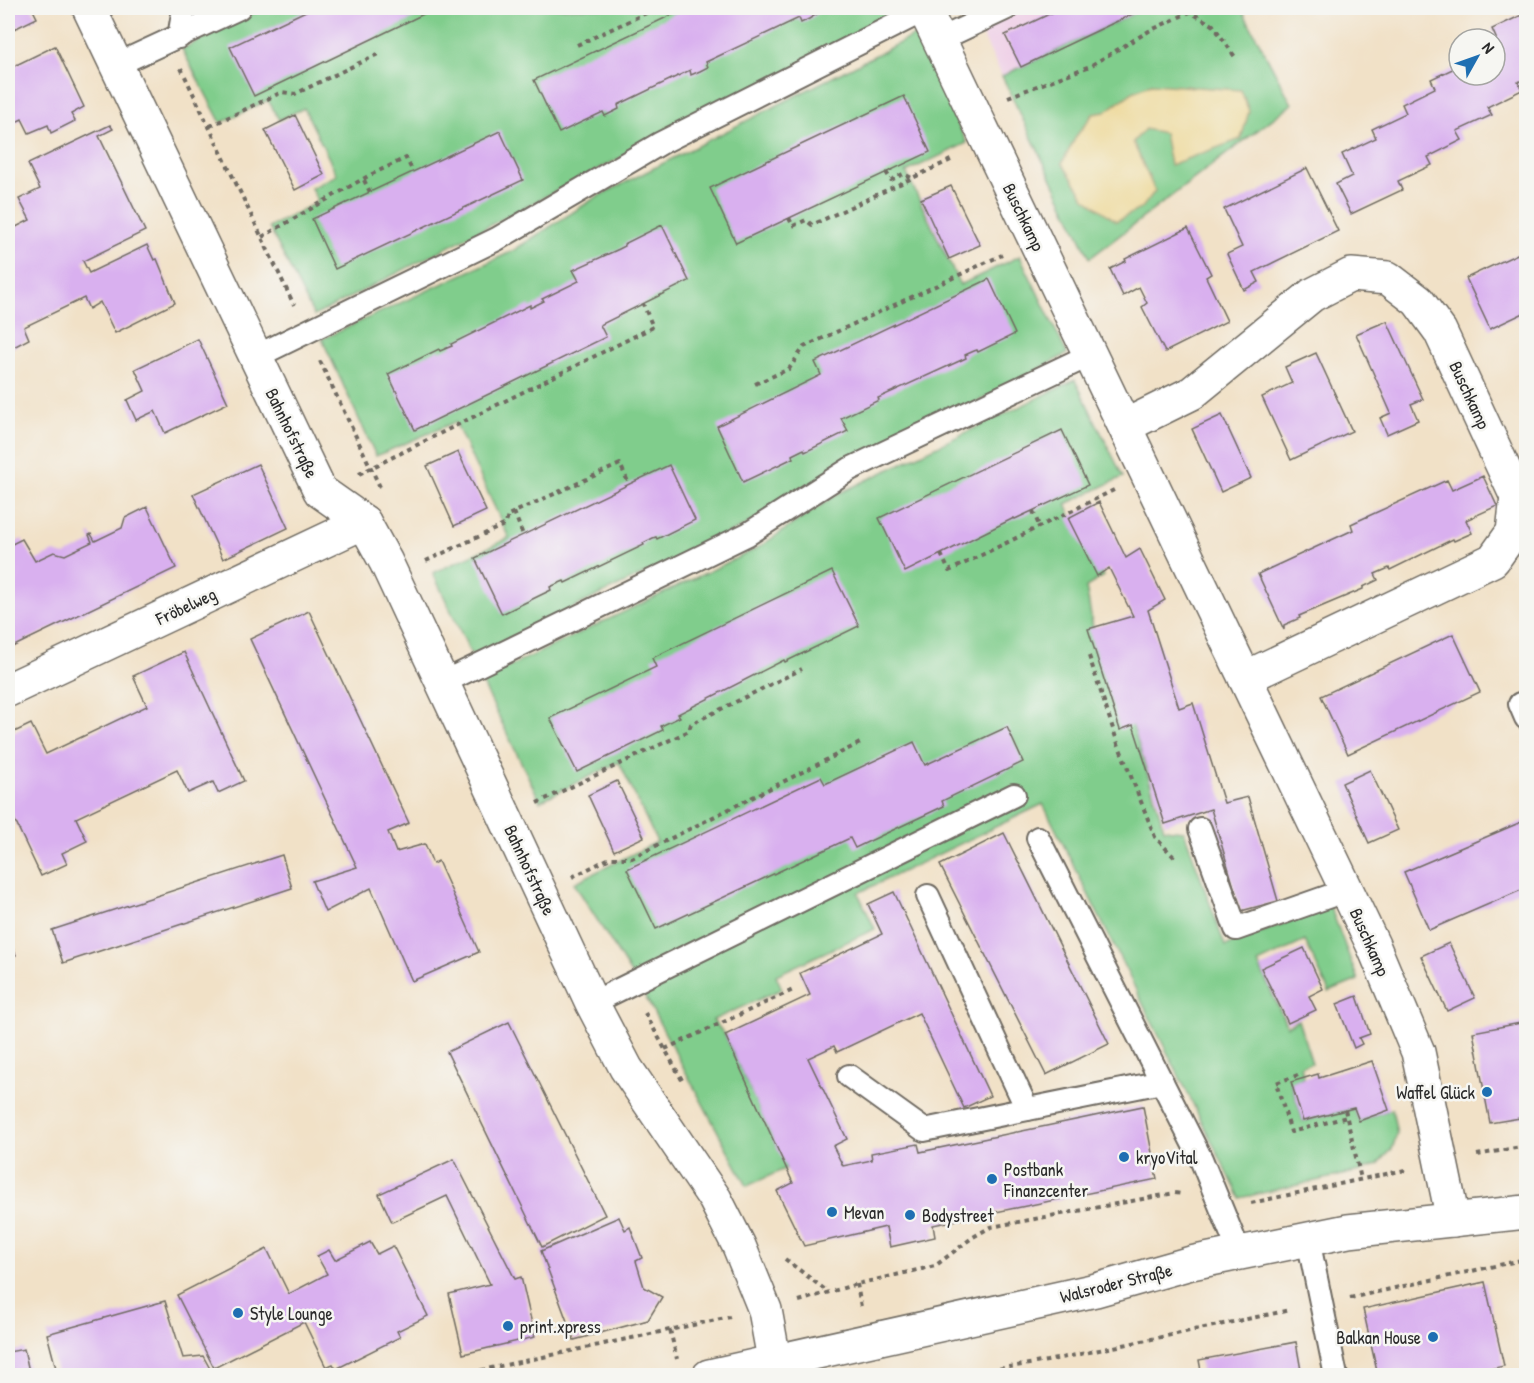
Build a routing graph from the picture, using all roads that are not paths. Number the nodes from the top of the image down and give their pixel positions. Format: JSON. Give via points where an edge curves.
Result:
{"nodes":[{"id":1,"x":89,"y":8,"type":"edge"},
{"id":2,"x":184,"y":8,"type":"edge"},
{"id":3,"x":239,"y":8,"type":"edge"},
{"id":4,"x":1007,"y":8,"type":"edge"},
{"id":5,"x":925,"y":9,"type":"edge"},
{"id":6,"x":179,"y":37,"type":"junction"},
{"id":7,"x":939,"y":40,"type":"junction"},
{"id":8,"x":117,"y":65,"type":"junction"},
{"id":9,"x":1090,"y":355,"type":"junction"},
{"id":10,"x":255,"y":357,"type":"junction"},
{"id":11,"x":1125,"y":426,"type":"junction"},
{"id":12,"x":364,"y":522,"type":"junction"},
{"id":13,"x":1245,"y":678,"type":"junction"},
{"id":14,"x":442,"y":683,"type":"junction"},
{"id":15,"x":8,"y":690,"type":"edge"},
{"id":16,"x":1014,"y":795,"type":"dead end"},
{"id":17,"x":1200,"y":829,"type":"dead end"},
{"id":18,"x":1038,"y":838,"type":"dead end"},
{"id":19,"x":1347,"y":890,"type":"junction"},
{"id":20,"x":928,"y":897,"type":"dead end"},
{"id":21,"x":592,"y":1003,"type":"junction"},
{"id":22,"x":849,"y":1076,"type":"dead end"},
{"id":23,"x":1162,"y":1082,"type":"junction"},
{"id":24,"x":1027,"y":1109,"type":"junction"},
{"id":25,"x":1527,"y":1212,"type":"edge"},
{"id":26,"x":1453,"y":1220,"type":"junction"},
{"id":27,"x":1308,"y":1239,"type":"junction"},
{"id":28,"x":1240,"y":1254,"type":"junction"},
{"id":29,"x":776,"y":1368,"type":"edge"},
{"id":30,"x":709,"y":1376,"type":"edge"},
{"id":31,"x":1336,"y":1376,"type":"edge"}],
"edges":[{"from":1,"to":8,"type":"street","name":"Bahnhofstraße"},
{"from":2,"to":6,"type":"lane"},
{"from":3,"to":6,"type":"lane"},
{"from":4,"to":7,"type":"lane"},
{"from":5,"to":7,"type":"street","name":"Buschkamp"},
{"from":5,"to":10,"type":"lane","via":[[662,143],[497,239]]},
{"from":6,"to":8,"type":"lane"},
{"from":7,"to":9,"type":"street","name":"Buschkamp"},
{"from":8,"to":10,"type":"street","name":"Bahnhofstraße"},
{"from":9,"to":11,"type":"street","name":"Buschkamp"},
{"from":9,"to":14,"type":"lane","via":[[850,469],[748,534]]},
{"from":10,"to":12,"type":"street","name":"Bahnhofstraße","via":[[320,491]]},
{"from":11,"to":13,"type":"street","name":"Buschkamp"},
{"from":11,"to":13,"type":"street","name":"Buschkamp","via":[[1192,393],[1312,295],[1351,275],[1388,278],[1418,301],[1440,331],[1517,498],[1513,532],[1493,560]]},
{"from":12,"to":14,"type":"street","name":"Bahnhofstraße"},
{"from":12,"to":15,"type":"street","name":"Fröbelweg"},
{"from":13,"to":19,"type":"street","name":"Buschkamp"},
{"from":14,"to":21,"type":"street","name":"Bahnhofstraße"},
{"from":16,"to":21,"type":"lane"},
{"from":17,"to":19,"type":"lane","via":[[1236,929]]},
{"from":18,"to":23,"type":"lane"},
{"from":19,"to":26,"type":"street","name":"Buschkamp","via":[[1418,1052]]},
{"from":20,"to":24,"type":"lane"},
{"from":21,"to":29,"type":"street","name":"Bahnhofstraße","via":[[626,1068],[715,1199],[739,1246],[765,1310]]},
{"from":22,"to":24,"type":"lane","via":[[924,1130]]},
{"from":23,"to":24,"type":"lane"},
{"from":23,"to":28,"type":"lane","via":[[1202,1159]]},
{"from":25,"to":26,"type":"street","name":"Walsroder Straße"},
{"from":26,"to":27,"type":"street","name":"Walsroder Straße"},
{"from":27,"to":28,"type":"street","name":"Walsroder Straße"},
{"from":27,"to":31,"type":"lane"},
{"from":28,"to":29,"type":"street","name":"Walsroder Straße"},
{"from":29,"to":30,"type":"street","name":"Walsroder Straße"}]}
